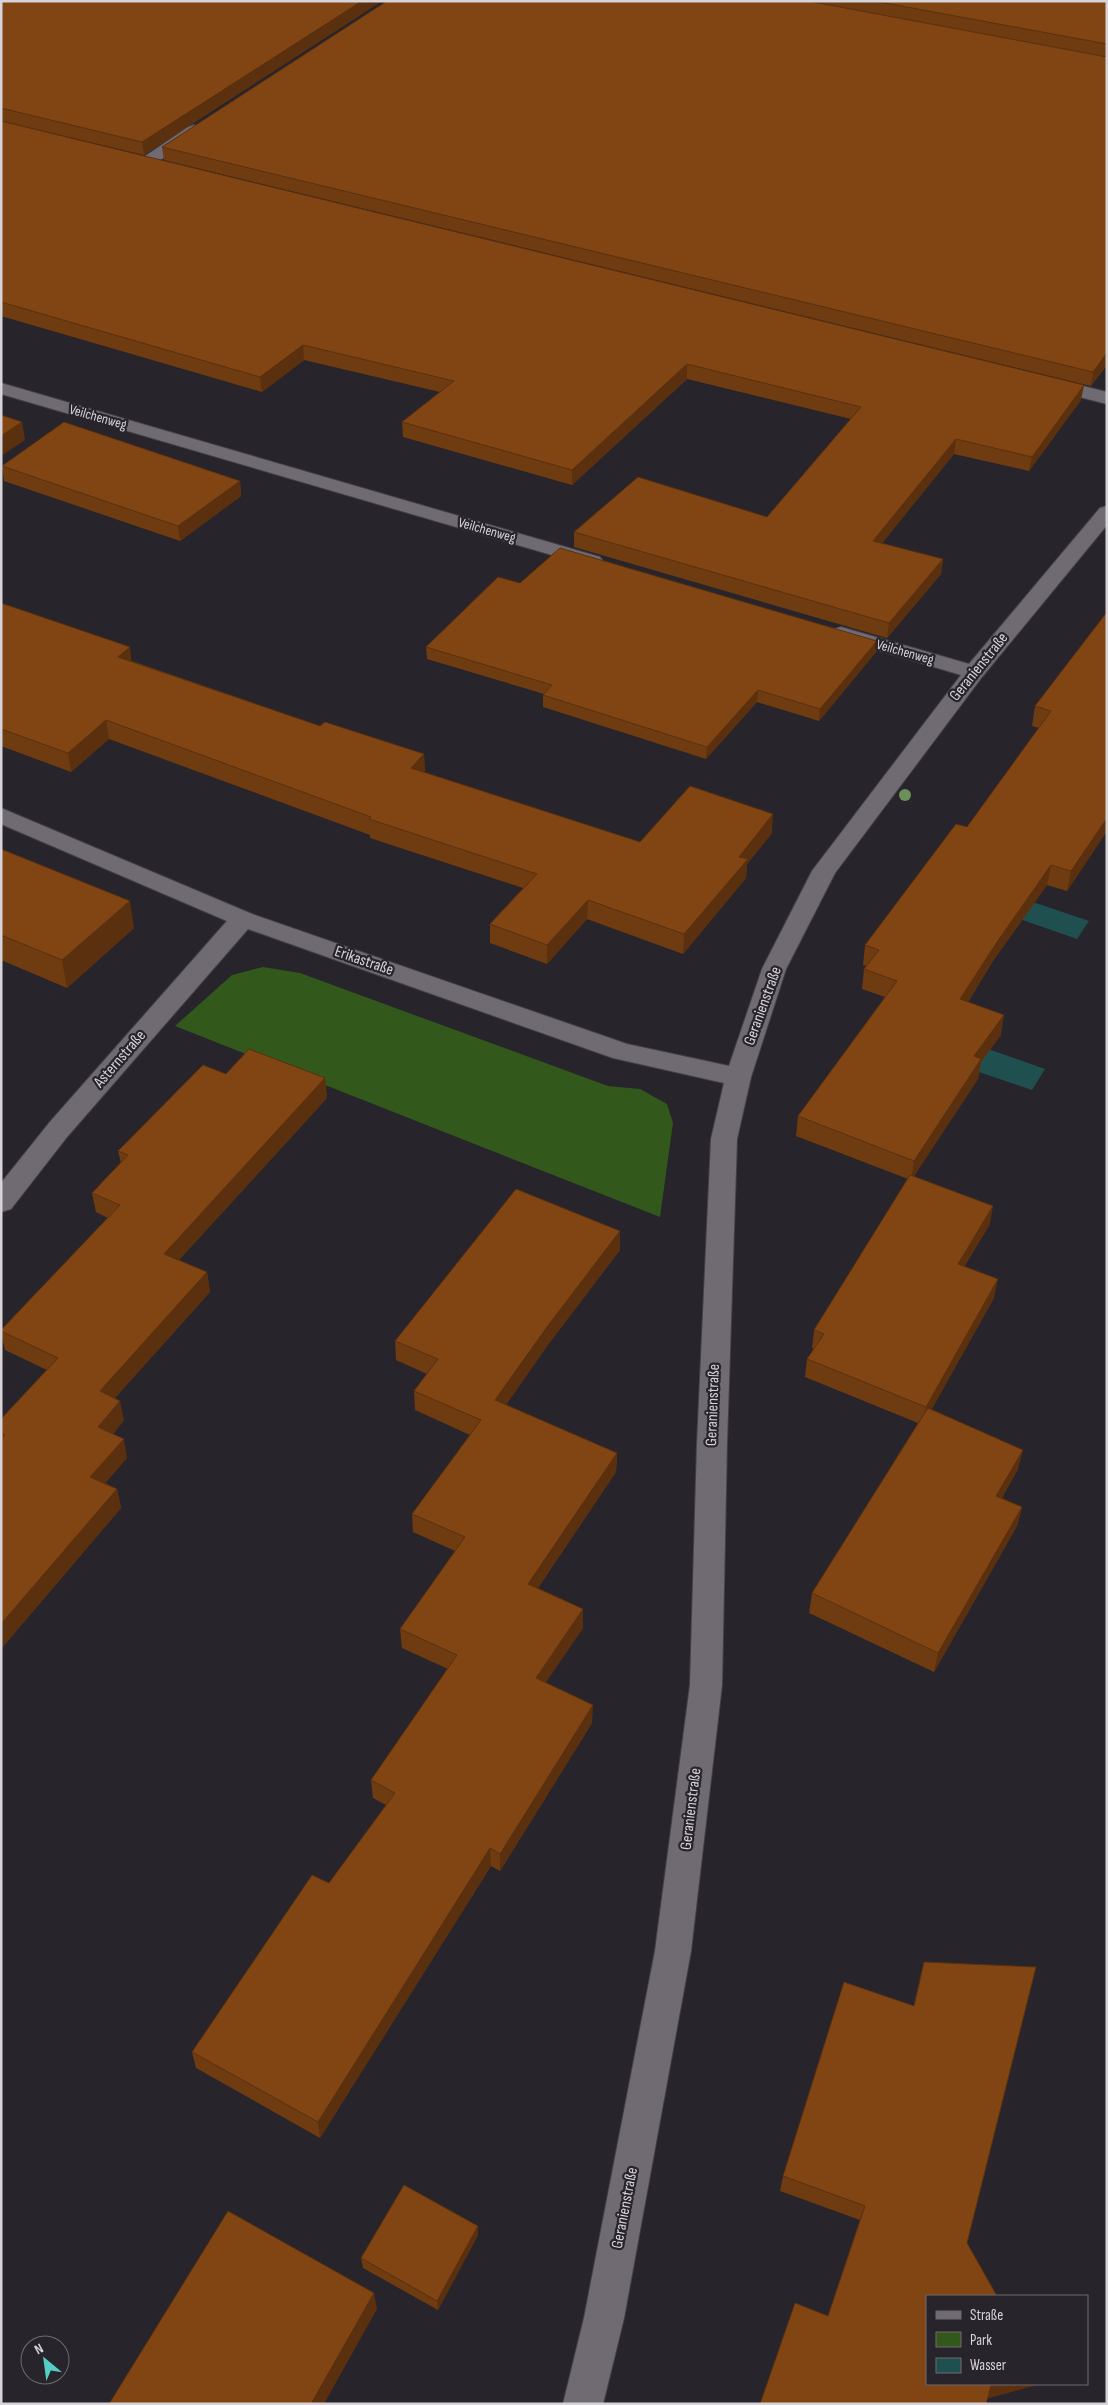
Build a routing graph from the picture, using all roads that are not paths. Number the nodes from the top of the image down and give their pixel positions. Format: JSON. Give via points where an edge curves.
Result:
{"nodes":[{"id":1,"x":207,"y":122,"type":"edge"},
{"id":2,"x":127,"y":157,"type":"edge"},
{"id":3,"x":147,"y":162,"type":"junction"},
{"id":4,"x":165,"y":166,"type":"edge"},
{"id":5,"x":1034,"y":380,"type":"edge"},
{"id":6,"x":1,"y":388,"type":"edge"},
{"id":7,"x":1107,"y":398,"type":"edge"},
{"id":8,"x":1107,"y":512,"type":"edge"},
{"id":9,"x":614,"y":567,"type":"edge"},
{"id":10,"x":824,"y":628,"type":"edge"},
{"id":11,"x":974,"y":672,"type":"junction"},
{"id":12,"x":1,"y":815,"type":"edge"},
{"id":13,"x":243,"y":919,"type":"junction"},
{"id":14,"x":738,"y":1077,"type":"junction"},
{"id":15,"x":1,"y":1202,"type":"edge"},
{"id":16,"x":583,"y":2404,"type":"edge"}],
"edges":[{"from":1,"to":3,"type":"street"},
{"from":2,"to":3,"type":"street"},
{"from":3,"to":4,"type":"street"},
{"from":5,"to":7,"type":"street"},
{"from":6,"to":9,"type":"street","name":"Veilchenweg"},
{"from":8,"to":11,"type":"street","name":"Geranienstraße"},
{"from":10,"to":11,"type":"street","name":"Veilchenweg"},
{"from":11,"to":14,"type":"street","name":"Geranienstraße","via":[[824,871],[774,969]]},
{"from":12,"to":13,"type":"street","name":"Erikastraße"},
{"from":13,"to":14,"type":"street","name":"Erikastraße","via":[[622,1052]]},
{"from":13,"to":15,"type":"street","name":"Asternstraße","via":[[58,1130]]},
{"from":14,"to":16,"type":"street","name":"Geranienstraße","via":[[724,1139],[706,1685],[673,1951],[604,2318]]}]}
